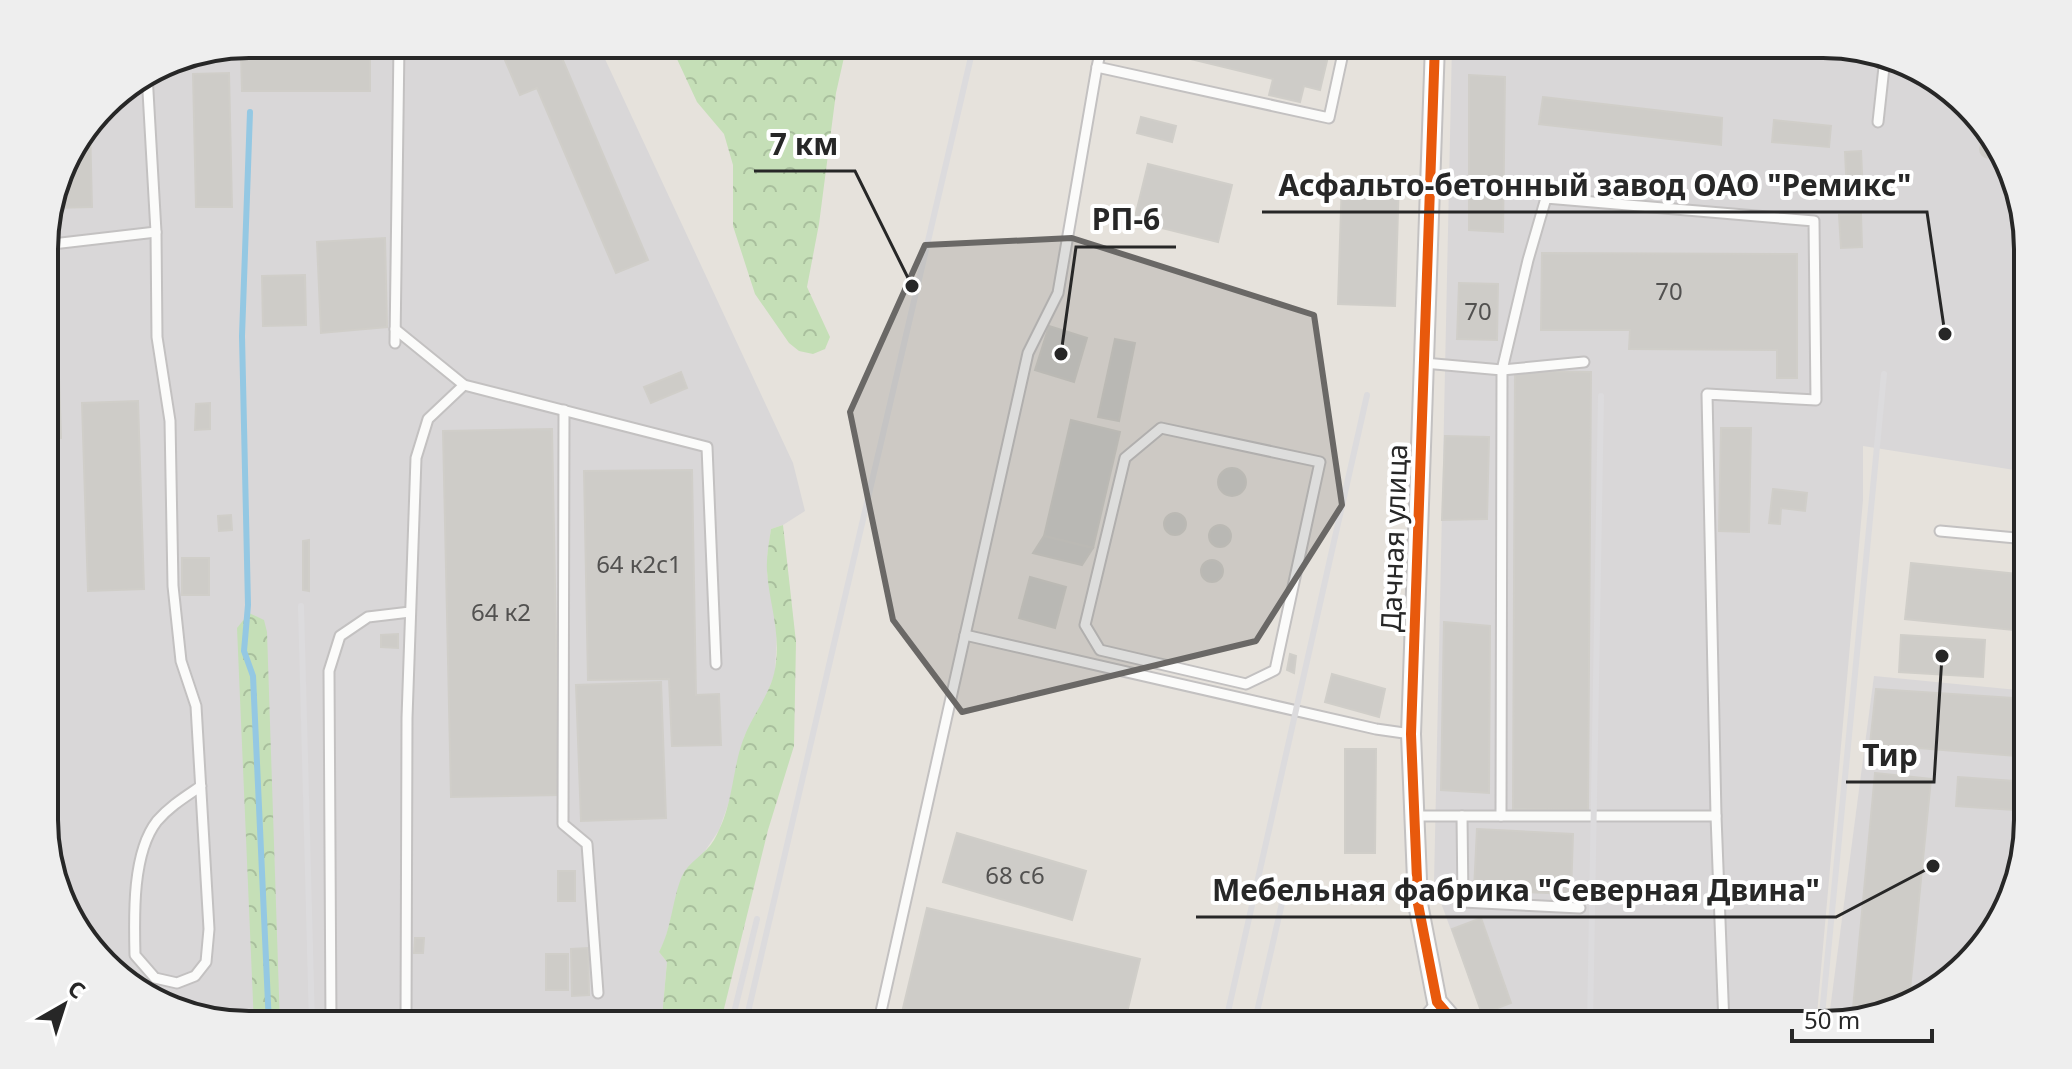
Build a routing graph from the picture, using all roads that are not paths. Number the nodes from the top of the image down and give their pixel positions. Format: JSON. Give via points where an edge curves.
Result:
{"nodes":[{"id":1,"x":399,"y":58,"type":"edge"},
{"id":2,"x":1099,"y":58,"type":"edge"},
{"id":3,"x":1342,"y":58,"type":"edge"},
{"id":4,"x":1435,"y":58,"type":"edge"},
{"id":5,"x":1097,"y":67,"type":"junction"},
{"id":6,"x":1884,"y":68,"type":"edge"},
{"id":7,"x":148,"y":87,"type":"edge"},
{"id":8,"x":1878,"y":122,"type":"dead end"},
{"id":9,"x":156,"y":232,"type":"junction"},
{"id":10,"x":58,"y":243,"type":"edge"},
{"id":11,"x":395,"y":329,"type":"junction"},
{"id":12,"x":395,"y":343,"type":"dead end"},
{"id":13,"x":1584,"y":362,"type":"dead end"},
{"id":14,"x":1424,"y":363,"type":"junction"},
{"id":15,"x":1502,"y":370,"type":"junction"},
{"id":16,"x":464,"y":385,"type":"junction"},
{"id":17,"x":564,"y":410,"type":"junction"},
{"id":18,"x":1940,"y":531,"type":"dead end"},
{"id":19,"x":2014,"y":538,"type":"edge"},
{"id":20,"x":410,"y":612,"type":"junction"},
{"id":21,"x":965,"y":635,"type":"junction"},
{"id":22,"x":716,"y":664,"type":"dead end"},
{"id":23,"x":1246,"y":684,"type":"joint"},
{"id":24,"x":1411,"y":734,"type":"junction"},
{"id":25,"x":201,"y":786,"type":"junction"},
{"id":26,"x":1414,"y":816,"type":"junction"},
{"id":27,"x":1462,"y":816,"type":"junction"},
{"id":28,"x":1501,"y":816,"type":"junction"},
{"id":29,"x":1716,"y":816,"type":"junction"},
{"id":30,"x":1580,"y":908,"type":"dead end"},
{"id":31,"x":598,"y":993,"type":"dead end"},
{"id":32,"x":1437,"y":1002,"type":"junction"},
{"id":33,"x":331,"y":1011,"type":"edge"},
{"id":34,"x":406,"y":1011,"type":"edge"},
{"id":35,"x":881,"y":1011,"type":"edge"},
{"id":36,"x":1429,"y":1011,"type":"edge"},
{"id":37,"x":1445,"y":1011,"type":"edge"},
{"id":38,"x":1723,"y":1011,"type":"edge"}],
"edges":[{"from":1,"to":11,"type":"lane"},
{"from":2,"to":5,"type":"lane"},
{"from":3,"to":5,"type":"lane","via":[[1329,118]]},
{"from":4,"to":14,"type":"street","name":"Дачная улица"},
{"from":5,"to":21,"type":"lane","via":[[1058,293],[1028,353]]},
{"from":6,"to":8,"type":"lane"},
{"from":7,"to":9,"type":"lane"},
{"from":9,"to":10,"type":"lane"},
{"from":9,"to":25,"type":"lane","via":[[157,337],[170,421],[173,586],[181,661],[196,706]]},
{"from":11,"to":12,"type":"lane"},
{"from":11,"to":16,"type":"lane"},
{"from":13,"to":15,"type":"lane"},
{"from":14,"to":15,"type":"lane"},
{"from":14,"to":24,"type":"street","name":"Дачная улица"},
{"from":15,"to":28,"type":"lane"},
{"from":15,"to":29,"type":"lane","via":[[1546,198],[1814,221],[1816,400],[1707,394]]},
{"from":16,"to":17,"type":"lane"},
{"from":16,"to":20,"type":"lane","via":[[428,419],[416,458]]},
{"from":17,"to":22,"type":"lane","via":[[707,447]]},
{"from":17,"to":31,"type":"lane","via":[[563,824],[587,844]]},
{"from":18,"to":19,"type":"lane"},
{"from":20,"to":33,"type":"lane","via":[[368,617],[340,636],[329,671]]},
{"from":20,"to":34,"type":"lane"},
{"from":21,"to":24,"type":"lane"},
{"from":21,"to":35,"type":"lane"},
{"from":23,"to":23,"type":"lane","via":[[1100,650],[1085,625],[1125,458],[1161,428],[1320,462],[1275,670]]},
{"from":24,"to":26,"type":"street","name":"Дачная улица"},
{"from":25,"to":25,"type":"lane","via":[[206,962],[195,976],[177,983],[155,978],[135,955],[135,887],[155,824]]},
{"from":26,"to":27,"type":"lane"},
{"from":26,"to":32,"type":"street","name":"Дачная улица","via":[[1418,904]]},
{"from":27,"to":28,"type":"lane"},
{"from":27,"to":30,"type":"lane","via":[[1463,902]]},
{"from":28,"to":29,"type":"lane"},
{"from":29,"to":38,"type":"lane"},
{"from":32,"to":36,"type":"lane"},
{"from":32,"to":37,"type":"street"}]}
